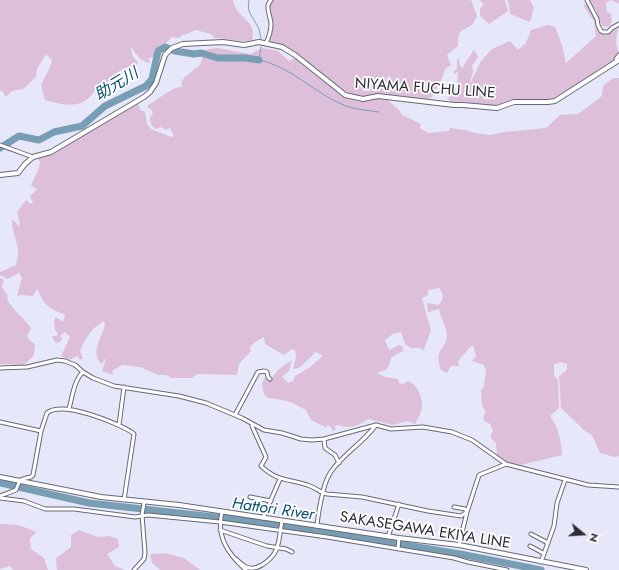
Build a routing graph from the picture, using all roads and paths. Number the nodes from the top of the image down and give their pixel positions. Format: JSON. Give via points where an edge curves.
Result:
{"nodes":[{"id":1,"x":271,"y":0,"type":"edge"},
{"id":2,"x":587,"y":0,"type":"edge"},
{"id":3,"x":619,"y":24,"type":"edge"},
{"id":4,"x":266,"y":43,"type":"junction"},
{"id":5,"x":619,"y":55,"type":"edge"},
{"id":6,"x":618,"y":61,"type":"edge"},
{"id":7,"x":1,"y":145,"type":"edge"},
{"id":8,"x":33,"y":157,"type":"junction"},
{"id":9,"x":0,"y":175,"type":"edge"},
{"id":10,"x":0,"y":368,"type":"edge"},
{"id":11,"x":83,"y":372,"type":"junction"},
{"id":12,"x":270,"y":379,"type":"dead end"},
{"id":13,"x":124,"y":387,"type":"junction"},
{"id":14,"x":69,"y":409,"type":"junction"},
{"id":15,"x":235,"y":415,"type":"junction"},
{"id":16,"x":0,"y":422,"type":"edge"},
{"id":17,"x":253,"y":424,"type":"junction"},
{"id":18,"x":118,"y":425,"type":"junction"},
{"id":19,"x":376,"y":425,"type":"junction"},
{"id":20,"x":41,"y":431,"type":"junction"},
{"id":21,"x":324,"y":439,"type":"junction"},
{"id":22,"x":340,"y":463,"type":"junction"},
{"id":23,"x":506,"y":464,"type":"junction"},
{"id":24,"x":0,"y":479,"type":"edge"},
{"id":25,"x":280,"y":479,"type":"junction"},
{"id":26,"x":565,"y":480,"type":"junction"},
{"id":27,"x":19,"y":483,"type":"junction"},
{"id":28,"x":619,"y":487,"type":"edge"},
{"id":29,"x":323,"y":493,"type":"junction"},
{"id":30,"x":0,"y":497,"type":"edge"},
{"id":31,"x":250,"y":497,"type":"dead end"},
{"id":32,"x":124,"y":500,"type":"junction"},
{"id":33,"x":271,"y":500,"type":"junction"},
{"id":34,"x":144,"y":504,"type":"junction"},
{"id":35,"x":399,"y":504,"type":"junction"},
{"id":36,"x":454,"y":507,"type":"dead end"},
{"id":37,"x":467,"y":512,"type":"junction"},
{"id":38,"x":143,"y":513,"type":"junction"},
{"id":39,"x":222,"y":513,"type":"junction"},
{"id":40,"x":263,"y":518,"type":"junction"},
{"id":41,"x":220,"y":521,"type":"junction"},
{"id":42,"x":282,"y":522,"type":"junction"},
{"id":43,"x":317,"y":526,"type":"junction"},
{"id":44,"x":220,"y":530,"type":"junction"},
{"id":45,"x":280,"y":530,"type":"junction"},
{"id":46,"x":531,"y":534,"type":"dead end"},
{"id":47,"x":388,"y":537,"type":"junction"},
{"id":48,"x":399,"y":540,"type":"junction"},
{"id":49,"x":548,"y":544,"type":"junction"},
{"id":50,"x":459,"y":545,"type":"junction"},
{"id":51,"x":530,"y":546,"type":"dead end"},
{"id":52,"x":278,"y":548,"type":"junction"},
{"id":53,"x":398,"y":549,"type":"junction"},
{"id":54,"x":292,"y":552,"type":"dead end"},
{"id":55,"x":543,"y":553,"type":"junction"},
{"id":56,"x":236,"y":560,"type":"junction"},
{"id":57,"x":541,"y":562,"type":"junction"},
{"id":58,"x":134,"y":570,"type":"edge"},
{"id":59,"x":246,"y":570,"type":"edge"},
{"id":60,"x":507,"y":570,"type":"edge"},
{"id":61,"x":578,"y":570,"type":"edge"},
{"id":62,"x":586,"y":570,"type":"edge"}],
"edges":[{"from":1,"to":4,"type":"street","via":[[268,8],[271,26]]},
{"from":2,"to":3,"type":"street","via":[[603,32],[608,32]]},
{"from":4,"to":6,"type":"main road","name":"NIYAMA FUCHU LINE","via":[[286,49],[338,90],[352,97],[363,99],[378,96],[447,105],[497,108],[514,102],[555,101]]},
{"from":4,"to":8,"type":"main road","name":"NIYAMA FUCHU LINE","via":[[183,44],[170,49],[165,55],[159,79],[144,97],[51,152]]},
{"from":5,"to":6,"type":"street","via":[[616,59]]},
{"from":7,"to":8,"type":"street"},
{"from":8,"to":9,"type":"main road","name":"NIYAMA FUCHU LINE","via":[[18,173]]},
{"from":10,"to":11,"type":"street","via":[[27,367],[57,360],[70,363]]},
{"from":11,"to":13,"type":"street","via":[[103,382]]},
{"from":11,"to":14,"type":"street"},
{"from":12,"to":15,"type":"street","via":[[268,372],[258,372]]},
{"from":13,"to":15,"type":"street","via":[[180,396]]},
{"from":13,"to":18,"type":"street"},
{"from":14,"to":18,"type":"street"},
{"from":14,"to":20,"type":"street","via":[[49,411]]},
{"from":15,"to":17,"type":"street"},
{"from":16,"to":20,"type":"street"},
{"from":17,"to":21,"type":"street","via":[[264,430],[301,439]]},
{"from":17,"to":25,"type":"street","via":[[266,457],[261,466],[269,474]]},
{"from":18,"to":32,"type":"street","via":[[134,434]]},
{"from":19,"to":21,"type":"street"},
{"from":19,"to":22,"type":"street"},
{"from":19,"to":23,"type":"street","via":[[391,429],[423,427],[452,432],[472,440]]},
{"from":20,"to":27,"type":"street","via":[[33,475],[21,479]]},
{"from":21,"to":22,"type":"street","via":[[325,448],[335,455]]},
{"from":22,"to":29,"type":"street","via":[[329,474]]},
{"from":23,"to":26,"type":"street"},
{"from":23,"to":37,"type":"street","via":[[479,475]]},
{"from":24,"to":27,"type":"main road","name":"SAKASEGAWA EKIYA LINE"},
{"from":25,"to":29,"type":"street","via":[[311,486]]},
{"from":25,"to":33,"type":"street"},
{"from":26,"to":28,"type":"street","via":[[588,485]]},
{"from":26,"to":49,"type":"street","via":[[557,502],[554,526]]},
{"from":27,"to":30,"type":"street","via":[[16,490]]},
{"from":27,"to":32,"type":"main road","name":"SAKASEGAWA EKIYA LINE"},
{"from":29,"to":35,"type":"street"},
{"from":29,"to":43,"type":"street"},
{"from":30,"to":38,"type":"street","via":[[24,501],[45,510],[74,509],[135,516]]},
{"from":31,"to":33,"type":"street"},
{"from":32,"to":34,"type":"main road","name":"SAKASEGAWA EKIYA LINE"},
{"from":33,"to":40,"type":"street"},
{"from":34,"to":38,"type":"street"},
{"from":34,"to":39,"type":"main road","name":"SAKASEGAWA EKIYA LINE","via":[[180,506]]},
{"from":35,"to":37,"type":"street","via":[[461,516]]},
{"from":35,"to":47,"type":"street"},
{"from":36,"to":37,"type":"street","via":[[465,509]]},
{"from":37,"to":50,"type":"street"},
{"from":38,"to":41,"type":"street"},
{"from":38,"to":58,"type":"street","via":[[145,553],[144,559]]},
{"from":39,"to":40,"type":"main road","name":"SAKASEGAWA EKIYA LINE"},
{"from":39,"to":41,"type":"street"},
{"from":40,"to":42,"type":"main road","name":"SAKASEGAWA EKIYA LINE"},
{"from":41,"to":44,"type":"street"},
{"from":41,"to":45,"type":"street"},
{"from":42,"to":43,"type":"main road","name":"SAKASEGAWA EKIYA LINE"},
{"from":42,"to":45,"type":"street"},
{"from":43,"to":47,"type":"main road","name":"SAKASEGAWA EKIYA LINE"},
{"from":44,"to":52,"type":"street"},
{"from":44,"to":56,"type":"street","via":[[225,546]]},
{"from":45,"to":52,"type":"street"},
{"from":45,"to":53,"type":"street"},
{"from":46,"to":49,"type":"street"},
{"from":47,"to":48,"type":"main road","name":"SAKASEGAWA EKIYA LINE"},
{"from":48,"to":50,"type":"main road","name":"SAKASEGAWA EKIYA LINE"},
{"from":48,"to":53,"type":"street"},
{"from":49,"to":55,"type":"street"},
{"from":50,"to":57,"type":"main road","name":"SAKASEGAWA EKIYA LINE"},
{"from":51,"to":55,"type":"street"},
{"from":52,"to":54,"type":"street"},
{"from":52,"to":56,"type":"street","via":[[273,558],[258,567],[246,567]]},
{"from":53,"to":60,"type":"street"},
{"from":55,"to":57,"type":"street"},
{"from":56,"to":59,"type":"street"},
{"from":57,"to":61,"type":"main road","name":"SAKASEGAWA EKIYA LINE"},
{"from":61,"to":62,"type":"main road","name":"SAKASEGAWA EKIYA LINE"}]}
